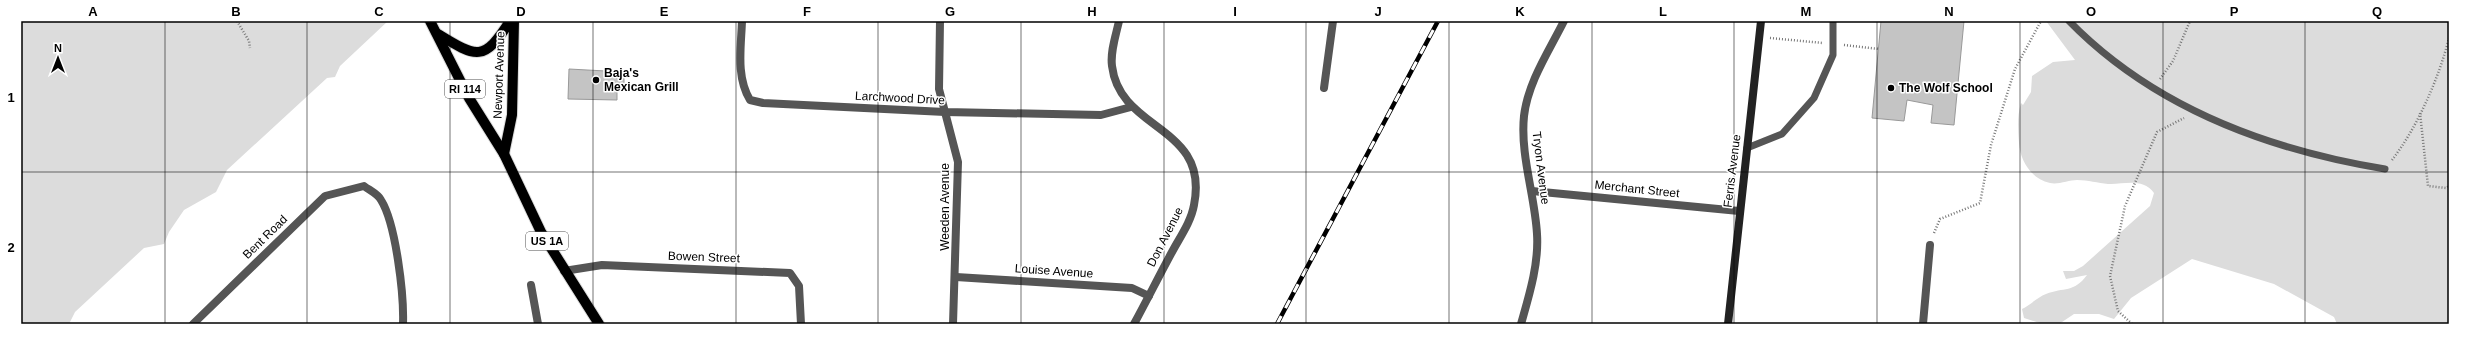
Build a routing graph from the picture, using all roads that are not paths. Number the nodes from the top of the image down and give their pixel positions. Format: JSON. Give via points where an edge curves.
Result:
{"nodes":[{"id":1,"x":430,"y":21,"type":"edge"},
{"id":2,"x":510,"y":21,"type":"edge"},
{"id":3,"x":514,"y":21,"type":"edge"},
{"id":4,"x":742,"y":21,"type":"edge"},
{"id":5,"x":940,"y":21,"type":"edge"},
{"id":6,"x":1119,"y":21,"type":"edge"},
{"id":7,"x":1333,"y":21,"type":"edge"},
{"id":8,"x":1564,"y":21,"type":"edge"},
{"id":9,"x":1761,"y":21,"type":"edge"},
{"id":10,"x":1833,"y":21,"type":"edge"},
{"id":11,"x":2069,"y":21,"type":"edge"},
{"id":12,"x":438,"y":34,"type":"junction"},
{"id":13,"x":1324,"y":88,"type":"dead end"},
{"id":14,"x":1131,"y":107,"type":"junction"},
{"id":15,"x":945,"y":112,"type":"junction"},
{"id":16,"x":1747,"y":148,"type":"junction"},
{"id":17,"x":504,"y":154,"type":"junction"},
{"id":18,"x":2385,"y":169,"type":"road end"},
{"id":19,"x":1532,"y":191,"type":"junction"},
{"id":20,"x":1739,"y":211,"type":"junction"},
{"id":21,"x":1930,"y":245,"type":"road end"},
{"id":22,"x":564,"y":271,"type":"junction"},
{"id":23,"x":956,"y":276,"type":"junction"},
{"id":24,"x":531,"y":285,"type":"dead end"},
{"id":25,"x":1149,"y":296,"type":"junction"},
{"id":26,"x":193,"y":324,"type":"edge"},
{"id":27,"x":403,"y":324,"type":"edge"},
{"id":28,"x":538,"y":324,"type":"edge"},
{"id":29,"x":599,"y":324,"type":"edge"},
{"id":30,"x":801,"y":324,"type":"edge"},
{"id":31,"x":953,"y":324,"type":"edge"},
{"id":32,"x":1134,"y":324,"type":"edge"},
{"id":33,"x":1521,"y":324,"type":"edge"},
{"id":34,"x":1728,"y":324,"type":"edge"},
{"id":35,"x":1922,"y":324,"type":"edge"}],
"edges":[{"from":1,"to":12,"type":"main road","number":"RI 114"},
{"from":2,"to":12,"type":"main road","via":[[489,49],[478,53],[467,51]]},
{"from":3,"to":17,"type":"main road","name":"Newport Avenue","via":[[512,115]]},
{"from":4,"to":15,"type":"street","name":"Larchwood Drive","via":[[742,88],[750,100],[763,103]]},
{"from":5,"to":15,"type":"street","name":"Weeden Avenue","via":[[940,89]]},
{"from":6,"to":14,"type":"street","name":"Don Avenue","via":[[1112,65],[1118,86]]},
{"from":7,"to":13,"type":"street"},
{"from":8,"to":19,"type":"street","name":"Tryon Avenue","via":[[1528,93],[1524,133]]},
{"from":9,"to":16,"type":"street","name":"Ferris Avenue"},
{"from":10,"to":16,"type":"lane","via":[[1833,55],[1814,98],[1782,134]]},
{"from":11,"to":18,"type":"lane","via":[[2118,64],[2195,113],[2288,147],[2353,164]]},
{"from":12,"to":17,"type":"main road","number":"RI 114","via":[[469,98]]},
{"from":14,"to":15,"type":"street","name":"Larchwood Drive","via":[[1101,115]]},
{"from":14,"to":25,"type":"street","name":"Don Avenue","via":[[1178,142],[1192,164],[1196,186],[1194,206],[1186,227]]},
{"from":15,"to":23,"type":"street","name":"Weeden Avenue","via":[[958,162]]},
{"from":16,"to":20,"type":"street","name":"Ferris Avenue"},
{"from":17,"to":22,"type":"main road","number":"US 1A","via":[[526,202]]},
{"from":19,"to":20,"type":"street","name":"Merchant Street"},
{"from":19,"to":33,"type":"street","name":"Tryon Avenue","via":[[1537,236],[1535,262]]},
{"from":20,"to":34,"type":"street","name":"Ferris Avenue"},
{"from":21,"to":35,"type":"street"},
{"from":22,"to":29,"type":"main road","number":"US 1A"},
{"from":22,"to":30,"type":"street","name":"Bowen Street","via":[[602,265],[790,273],[799,286]]},
{"from":23,"to":25,"type":"street","name":"Louise Avenue","via":[[1132,288]]},
{"from":23,"to":31,"type":"street","name":"Weeden Avenue"},
{"from":24,"to":28,"type":"street"},
{"from":25,"to":32,"type":"street","name":"Don Avenue"},
{"from":26,"to":27,"type":"street","name":"Bent Road","via":[[325,196],[364,186],[380,198],[390,221],[404,308]]}]}
